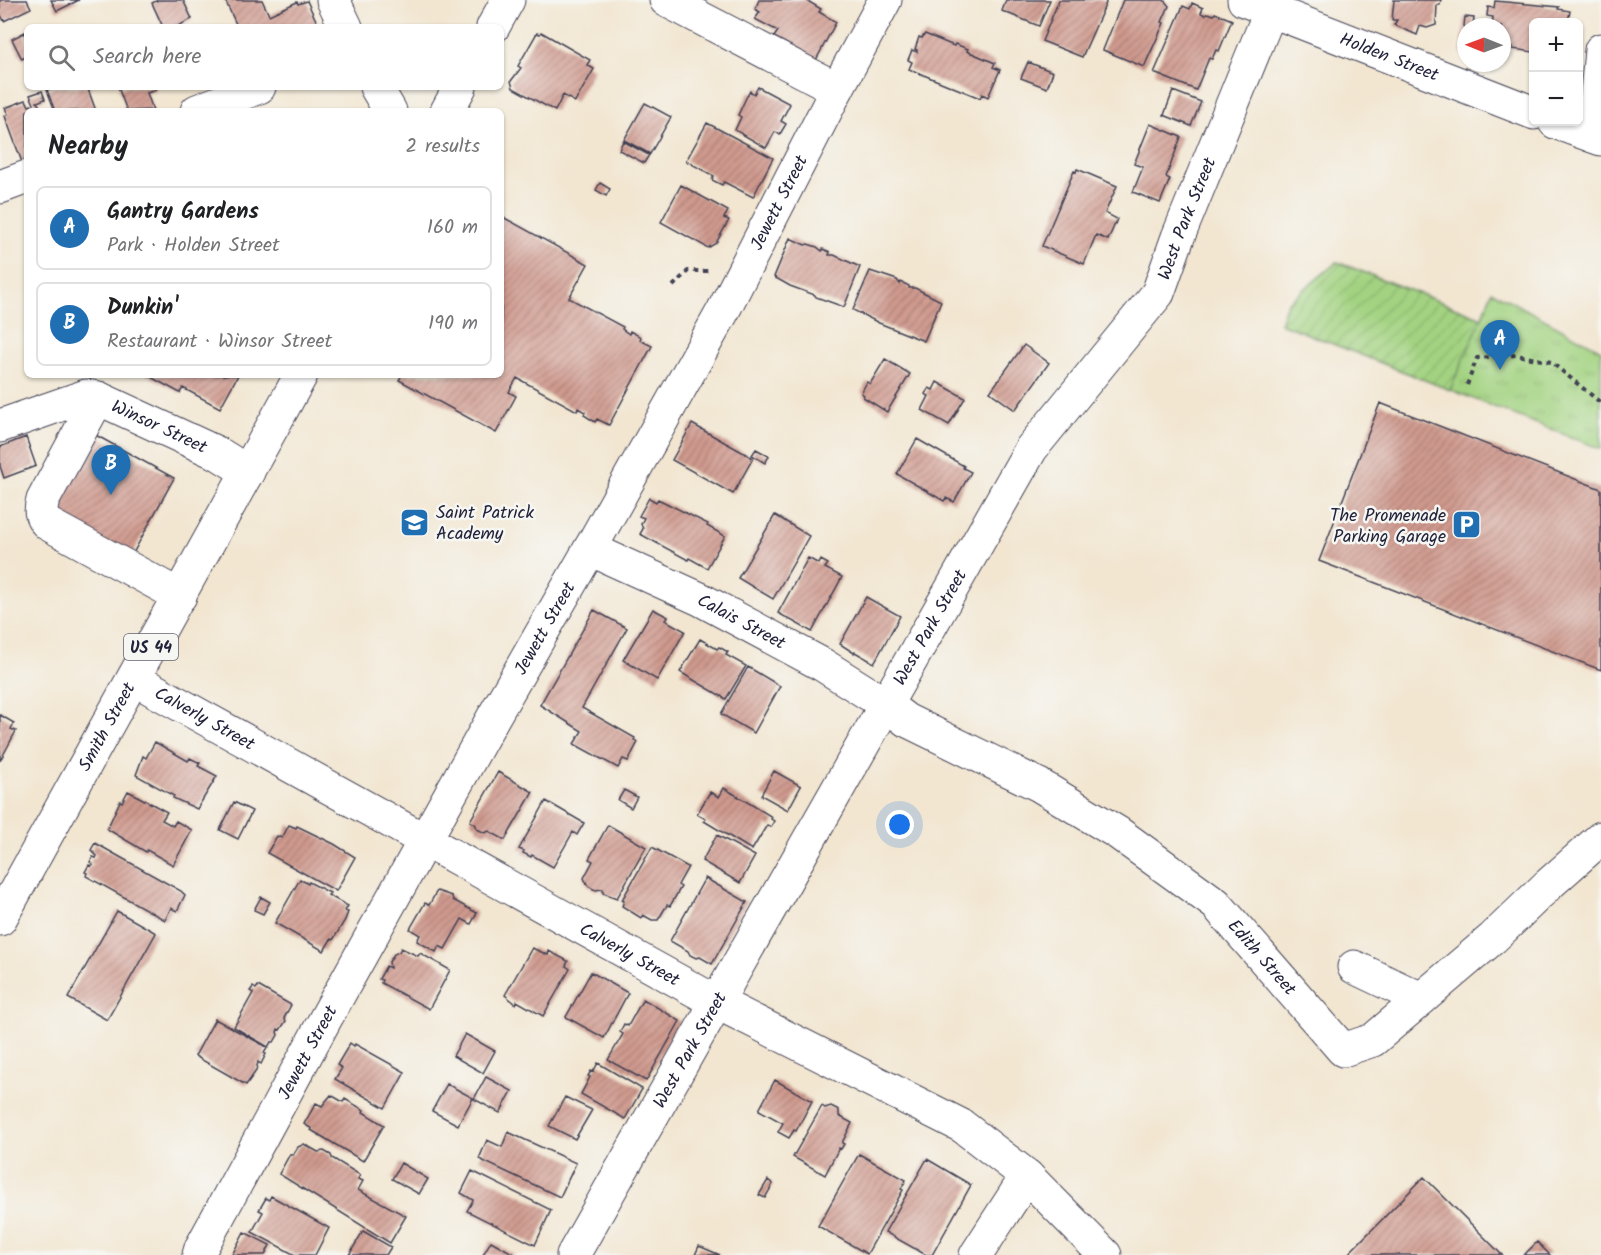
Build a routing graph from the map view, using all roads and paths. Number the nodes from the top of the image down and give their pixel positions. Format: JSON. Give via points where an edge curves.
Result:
{"nodes":[{"id":1,"x":333,"y":0,"type":"edge"},
{"id":2,"x":508,"y":0,"type":"edge"},
{"id":3,"x":666,"y":0,"type":"edge"},
{"id":4,"x":885,"y":0,"type":"edge"},
{"id":5,"x":1262,"y":4,"type":"edge"},
{"id":6,"x":345,"y":24,"type":"edge"},
{"id":7,"x":495,"y":24,"type":"edge"},
{"id":8,"x":1601,"y":50,"type":"edge"},
{"id":9,"x":837,"y":89,"type":"junction"},
{"id":10,"x":251,"y":90,"type":"edge"},
{"id":11,"x":378,"y":90,"type":"edge"},
{"id":12,"x":458,"y":90,"type":"edge"},
{"id":13,"x":205,"y":108,"type":"edge"},
{"id":14,"x":388,"y":108,"type":"edge"},
{"id":15,"x":449,"y":108,"type":"edge"},
{"id":16,"x":1529,"y":111,"type":"edge"},
{"id":17,"x":1566,"y":126,"type":"edge"},
{"id":18,"x":1597,"y":138,"type":"edge"},
{"id":19,"x":24,"y":178,"type":"edge"},
{"id":20,"x":0,"y":187,"type":"edge"},
{"id":21,"x":712,"y":271,"type":"dead end"},
{"id":22,"x":673,"y":286,"type":"dead end"},
{"id":23,"x":299,"y":378,"type":"edge"},
{"id":24,"x":1467,"y":385,"type":"dead end"},
{"id":25,"x":98,"y":398,"type":"junction"},
{"id":26,"x":1601,"y":402,"type":"edge"},
{"id":27,"x":0,"y":426,"type":"edge"},
{"id":28,"x":248,"y":472,"type":"junction"},
{"id":29,"x":590,"y":549,"type":"junction"},
{"id":30,"x":180,"y":596,"type":"junction"},
{"id":31,"x":134,"y":679,"type":"junction"},
{"id":32,"x":885,"y":704,"type":"junction"},
{"id":33,"x":1601,"y":838,"type":"edge"},
{"id":34,"x":425,"y":841,"type":"junction"},
{"id":35,"x":0,"y":919,"type":"edge"},
{"id":36,"x":1354,"y":967,"type":"dead end"},
{"id":37,"x":1421,"y":999,"type":"junction"},
{"id":38,"x":716,"y":1002,"type":"junction"},
{"id":39,"x":1027,"y":1176,"type":"junction"},
{"id":40,"x":199,"y":1255,"type":"edge"},
{"id":41,"x":573,"y":1255,"type":"edge"},
{"id":42,"x":976,"y":1255,"type":"edge"},
{"id":43,"x":1105,"y":1255,"type":"edge"}],
"edges":[{"from":1,"to":6,"type":"street"},
{"from":2,"to":7,"type":"street"},
{"from":3,"to":9,"type":"street"},
{"from":4,"to":9,"type":"street","name":"Jewett Street"},
{"from":5,"to":16,"type":"street","name":"Holden Street"},
{"from":5,"to":32,"type":"street","name":"West Park Street","via":[[1158,293],[1031,449]]},
{"from":8,"to":18,"type":"street"},
{"from":9,"to":29,"type":"street","name":"Jewett Street","via":[[723,311]]},
{"from":10,"to":13,"type":"street"},
{"from":11,"to":14,"type":"street"},
{"from":12,"to":15,"type":"street"},
{"from":17,"to":18,"type":"street"},
{"from":19,"to":20,"type":"street"},
{"from":21,"to":22,"type":"path","via":[[688,271]]},
{"from":23,"to":28,"type":"street","name":"Smith Street","number":"US 44"},
{"from":24,"to":26,"type":"path","via":[[1477,358],[1517,355],[1551,362]]},
{"from":25,"to":27,"type":"street","name":"Winsor Street","via":[[86,396]]},
{"from":25,"to":28,"type":"street","name":"Winsor Street","via":[[219,454]]},
{"from":25,"to":30,"type":"street","via":[[43,500],[42,518]]},
{"from":28,"to":30,"type":"street","name":"Smith Street","number":"US 44"},
{"from":29,"to":32,"type":"street","name":"Calais Street","via":[[700,599],[823,665]]},
{"from":29,"to":34,"type":"street","name":"Jewett Street"},
{"from":30,"to":31,"type":"street","name":"Smith Street","number":"US 44"},
{"from":31,"to":34,"type":"street","name":"Calverly Street"},
{"from":31,"to":35,"type":"street","name":"Smith Street","number":"US 44"},
{"from":32,"to":37,"type":"street","name":"Edith Street","via":[[906,720],[1039,784],[1118,833],[1216,904],[1343,1050],[1373,1040]]},
{"from":32,"to":38,"type":"street","name":"West Park Street"},
{"from":33,"to":37,"type":"street","name":"Edith Street"},
{"from":34,"to":38,"type":"street","name":"Calverly Street"},
{"from":34,"to":40,"type":"street","name":"Jewett Street"},
{"from":36,"to":37,"type":"street"},
{"from":38,"to":39,"type":"street","name":"Calverly Street","via":[[963,1126]]},
{"from":38,"to":41,"type":"street","name":"West Park Street"},
{"from":39,"to":42,"type":"street"},
{"from":39,"to":43,"type":"street","name":"Calverly Street"}]}
